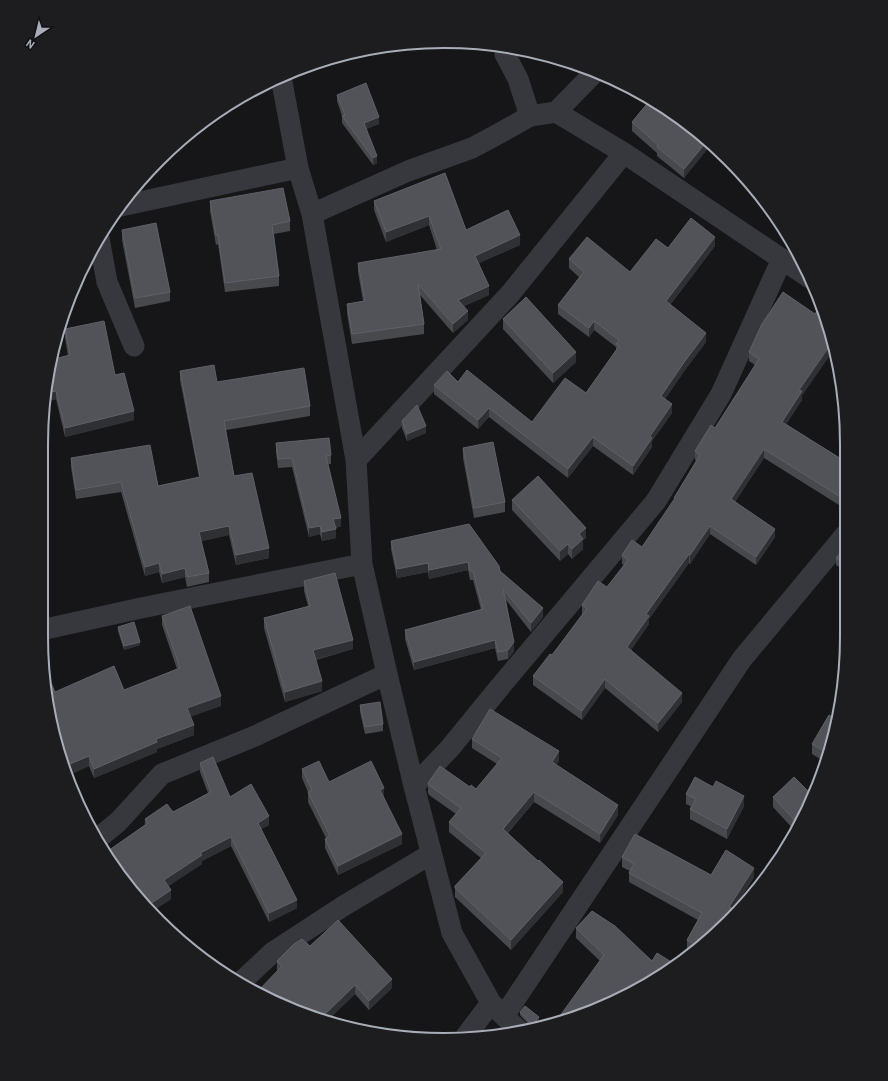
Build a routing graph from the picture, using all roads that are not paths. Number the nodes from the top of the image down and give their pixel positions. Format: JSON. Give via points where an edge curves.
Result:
{"nodes":[{"id":1,"x":505,"y":53,"type":"edge"},
{"id":2,"x":591,"y":76,"type":"edge"},
{"id":3,"x":282,"y":83,"type":"edge"},
{"id":4,"x":556,"y":112,"type":"junction"},
{"id":5,"x":530,"y":116,"type":"junction"},
{"id":6,"x":624,"y":153,"type":"junction"},
{"id":7,"x":298,"y":168,"type":"junction"},
{"id":8,"x":129,"y":204,"type":"edge"},
{"id":9,"x":312,"y":214,"type":"junction"},
{"id":10,"x":101,"y":247,"type":"edge"},
{"id":11,"x":798,"y":267,"type":"edge"},
{"id":12,"x":134,"y":346,"type":"dead end"},
{"id":13,"x":356,"y":460,"type":"junction"},
{"id":14,"x":840,"y":541,"type":"edge"},
{"id":15,"x":362,"y":564,"type":"junction"},
{"id":16,"x":48,"y":629,"type":"edge"},
{"id":17,"x":387,"y":674,"type":"junction"},
{"id":18,"x":414,"y":786,"type":"junction"},
{"id":19,"x":101,"y":836,"type":"edge"},
{"id":20,"x":431,"y":854,"type":"junction"},
{"id":21,"x":244,"y":979,"type":"edge"},
{"id":22,"x":497,"y":1009,"type":"junction"},
{"id":23,"x":514,"y":1026,"type":"edge"},
{"id":24,"x":471,"y":1032,"type":"edge"}],
"edges":[{"from":1,"to":5,"type":"street","via":[[518,79]]},
{"from":2,"to":4,"type":"street"},
{"from":3,"to":7,"type":"street"},
{"from":4,"to":5,"type":"street"},
{"from":4,"to":6,"type":"street"},
{"from":5,"to":9,"type":"street","via":[[472,148],[408,171]]},
{"from":6,"to":11,"type":"street"},
{"from":6,"to":13,"type":"street","via":[[510,294]]},
{"from":7,"to":8,"type":"street"},
{"from":7,"to":9,"type":"street"},
{"from":9,"to":13,"type":"street"},
{"from":10,"to":12,"type":"street","via":[[107,282]]},
{"from":11,"to":18,"type":"street","via":[[656,501],[450,748]]},
{"from":13,"to":15,"type":"street"},
{"from":14,"to":22,"type":"street","via":[[742,659]]},
{"from":15,"to":16,"type":"street"},
{"from":15,"to":17,"type":"street"},
{"from":17,"to":18,"type":"street"},
{"from":17,"to":19,"type":"street","via":[[255,736],[162,774],[118,822]]},
{"from":18,"to":20,"type":"street"},
{"from":20,"to":21,"type":"street","via":[[273,952]]},
{"from":20,"to":22,"type":"street","via":[[452,932]]},
{"from":22,"to":23,"type":"street"},
{"from":22,"to":24,"type":"street"}]}
